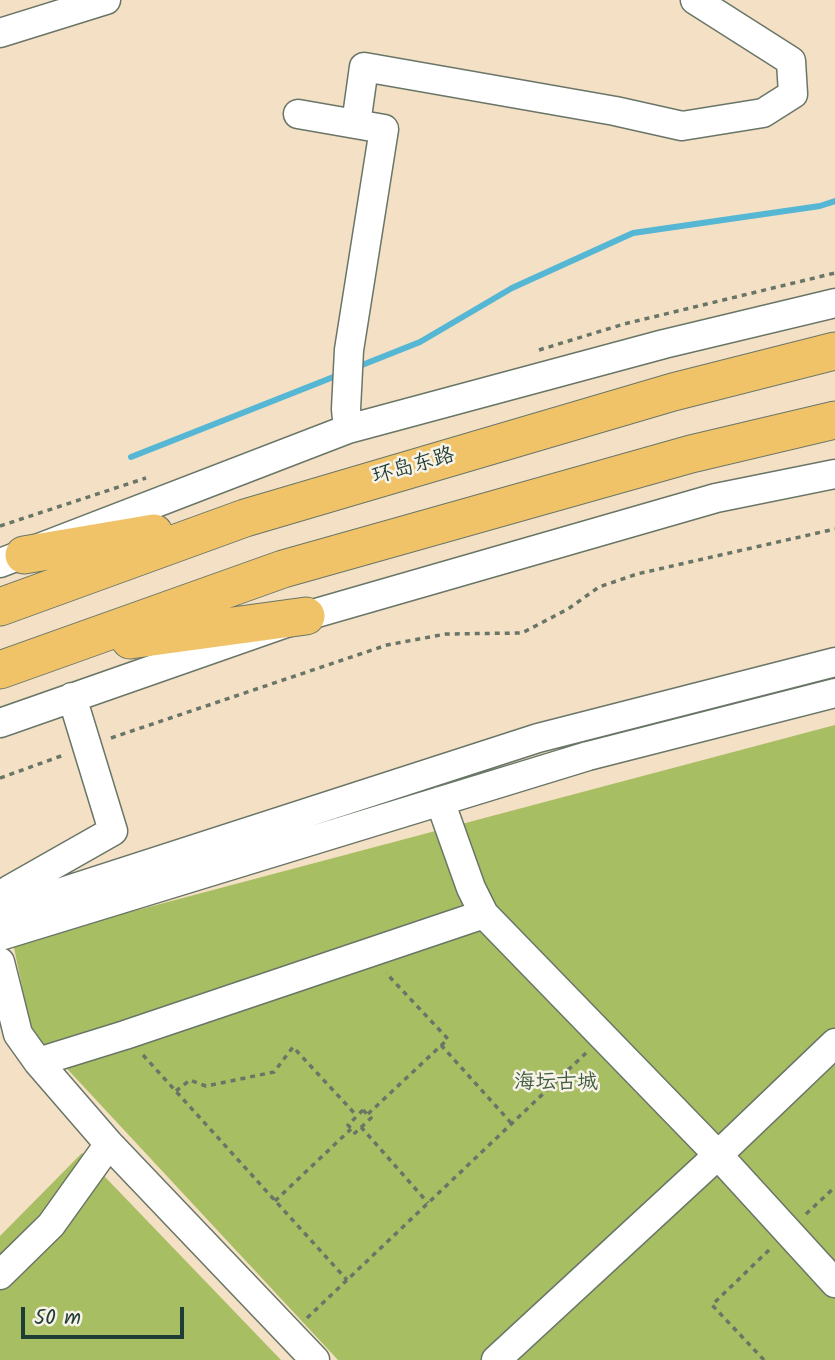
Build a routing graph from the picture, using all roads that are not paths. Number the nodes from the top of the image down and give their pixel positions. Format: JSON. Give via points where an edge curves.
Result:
{"nodes":[{"id":1,"x":106,"y":0,"type":"edge"},
{"id":2,"x":695,"y":0,"type":"edge"},
{"id":3,"x":0,"y":33,"type":"edge"},
{"id":4,"x":298,"y":114,"type":"dead end"},
{"id":5,"x":356,"y":124,"type":"junction"},
{"id":6,"x":835,"y":303,"type":"edge"},
{"id":7,"x":835,"y":351,"type":"edge"},
{"id":8,"x":835,"y":420,"type":"edge"},
{"id":9,"x":348,"y":429,"type":"junction"},
{"id":10,"x":835,"y":474,"type":"edge"},
{"id":11,"x":245,"y":518,"type":"junction"},
{"id":12,"x":12,"y":559,"type":"edge"},
{"id":13,"x":0,"y":607,"type":"edge"},
{"id":14,"x":306,"y":616,"type":"junction"},
{"id":15,"x":56,"y":650,"type":"junction"},
{"id":16,"x":835,"y":662,"type":"edge"},
{"id":17,"x":0,"y":670,"type":"edge"},
{"id":18,"x":835,"y":693,"type":"edge"},
{"id":19,"x":72,"y":697,"type":"junction"},
{"id":20,"x":0,"y":723,"type":"edge"},
{"id":21,"x":440,"y":801,"type":"junction"},
{"id":22,"x":0,"y":910,"type":"edge"},
{"id":23,"x":485,"y":914,"type":"junction"},
{"id":24,"x":0,"y":936,"type":"edge"},
{"id":25,"x":0,"y":962,"type":"edge"},
{"id":26,"x":835,"y":1043,"type":"edge"},
{"id":27,"x":38,"y":1062,"type":"junction"},
{"id":28,"x":109,"y":1144,"type":"junction"},
{"id":29,"x":718,"y":1155,"type":"junction"},
{"id":30,"x":0,"y":1275,"type":"edge"},
{"id":31,"x":835,"y":1283,"type":"edge"},
{"id":32,"x":315,"y":1360,"type":"edge"},
{"id":33,"x":496,"y":1360,"type":"edge"}],
"edges":[{"from":1,"to":3,"type":"street"},
{"from":2,"to":5,"type":"street","via":[[791,61],[793,94],[763,113],[682,127],[364,67]]},
{"from":4,"to":5,"type":"street"},
{"from":5,"to":9,"type":"street","via":[[384,130],[349,350]]},
{"from":6,"to":9,"type":"street"},
{"from":7,"to":11,"type":"main road","name":"环岛东路","via":[[673,392]]},
{"from":8,"to":15,"type":"main road","via":[[691,454],[283,569]]},
{"from":9,"to":12,"type":"street"},
{"from":10,"to":14,"type":"street","via":[[716,498]]},
{"from":11,"to":12,"type":"main road"},
{"from":11,"to":13,"type":"main road","name":"环岛东路"},
{"from":14,"to":15,"type":"main road"},
{"from":14,"to":19,"type":"street"},
{"from":15,"to":17,"type":"main road"},
{"from":16,"to":22,"type":"street","via":[[538,738]]},
{"from":18,"to":21,"type":"street","via":[[588,756]]},
{"from":19,"to":20,"type":"street"},
{"from":19,"to":22,"type":"street","via":[[114,831],[9,890]]},
{"from":21,"to":23,"type":"street"},
{"from":21,"to":24,"type":"street"},
{"from":23,"to":27,"type":"street"},
{"from":23,"to":29,"type":"street"},
{"from":25,"to":27,"type":"street","via":[[18,1034]]},
{"from":26,"to":29,"type":"street"},
{"from":27,"to":28,"type":"street"},
{"from":28,"to":30,"type":"street","via":[[51,1225]]},
{"from":28,"to":32,"type":"street"},
{"from":29,"to":31,"type":"street"},
{"from":29,"to":33,"type":"street"}]}
